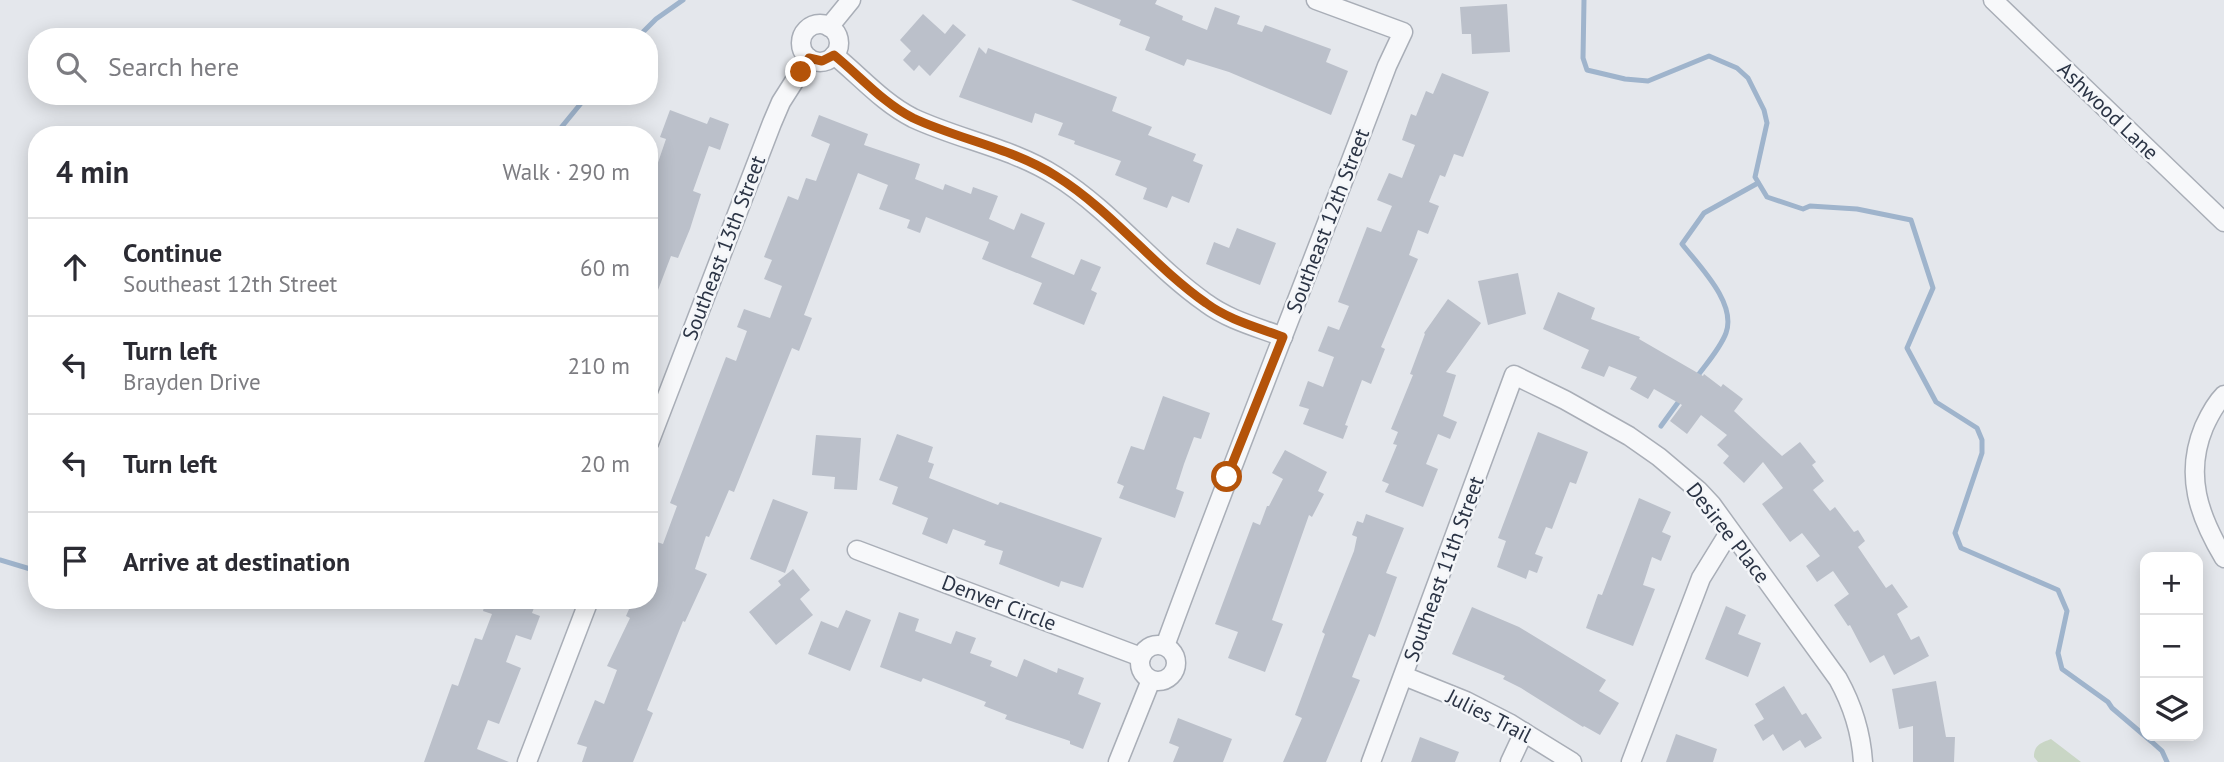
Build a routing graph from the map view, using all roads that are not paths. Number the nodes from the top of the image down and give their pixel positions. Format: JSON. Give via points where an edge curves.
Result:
{"nodes":[{"id":1,"x":851,"y":0,"type":"edge"},
{"id":2,"x":1316,"y":0,"type":"edge"},
{"id":3,"x":1993,"y":0,"type":"edge"},
{"id":4,"x":830,"y":27,"type":"junction"},
{"id":5,"x":834,"y":55,"type":"junction"},
{"id":6,"x":809,"y":58,"type":"junction"},
{"id":7,"x":2224,"y":222,"type":"edge"},
{"id":8,"x":1283,"y":337,"type":"junction"},
{"id":9,"x":1514,"y":375,"type":"joint"},
{"id":10,"x":2224,"y":395,"type":"edge"},
{"id":11,"x":658,"y":420,"type":"edge"},
{"id":12,"x":1730,"y":531,"type":"junction"},
{"id":13,"x":857,"y":550,"type":"dead end"},
{"id":14,"x":2224,"y":558,"type":"edge"},
{"id":15,"x":586,"y":609,"type":"edge"},
{"id":16,"x":1165,"y":646,"type":"junction"},
{"id":17,"x":1141,"y":657,"type":"junction"},
{"id":18,"x":1404,"y":676,"type":"junction"},
{"id":19,"x":1151,"y":680,"type":"junction"},
{"id":20,"x":1524,"y":733,"type":"junction"},
{"id":21,"x":527,"y":762,"type":"edge"},
{"id":22,"x":1118,"y":762,"type":"edge"},
{"id":23,"x":1371,"y":762,"type":"edge"},
{"id":24,"x":1510,"y":762,"type":"edge"},
{"id":25,"x":1572,"y":762,"type":"edge"},
{"id":26,"x":1632,"y":762,"type":"edge"},
{"id":27,"x":1863,"y":762,"type":"edge"}],
"edges":[{"from":1,"to":4,"type":"street"},
{"from":2,"to":8,"type":"street","name":"Southeast 12th Street","via":[[1404,32]]},
{"from":3,"to":7,"type":"street","name":"Ashwood Lane"},
{"from":4,"to":5,"type":"street","via":[[839,45]]},
{"from":4,"to":6,"type":"street","via":[[814,25],[803,34],[803,51]]},
{"from":5,"to":6,"type":"street","via":[[822,61]]},
{"from":5,"to":8,"type":"street","via":[[912,117],[1054,174],[1098,206],[1204,302],[1233,319]]},
{"from":6,"to":11,"type":"street","name":"Southeast 13th Street","via":[[772,123]]},
{"from":8,"to":16,"type":"street","name":"Southeast 12th Street"},
{"from":9,"to":12,"type":"street","name":"Desiree Place","via":[[1604,421],[1659,457],[1698,490]]},
{"from":9,"to":18,"type":"street","name":"Southeast 11th Street"},
{"from":10,"to":14,"type":"street","via":[[2198,441],[2194,489],[2208,530]]},
{"from":12,"to":26,"type":"street","via":[[1701,578]]},
{"from":12,"to":27,"type":"street","name":"Desiree Place","via":[[1851,701]]},
{"from":13,"to":17,"type":"street","name":"Denver Circle"},
{"from":15,"to":21,"type":"street"},
{"from":16,"to":17,"type":"street","via":[[1148,648]]},
{"from":16,"to":19,"type":"street","via":[[1176,658],[1174,672],[1163,681]]},
{"from":17,"to":19,"type":"street","via":[[1142,672]]},
{"from":18,"to":20,"type":"street","name":"Julies Trail","via":[[1466,701]]},
{"from":18,"to":23,"type":"street","name":"Southeast 11th Street"},
{"from":19,"to":22,"type":"street"},
{"from":20,"to":24,"type":"street"},
{"from":20,"to":25,"type":"street","name":"Julies Trail"}]}
